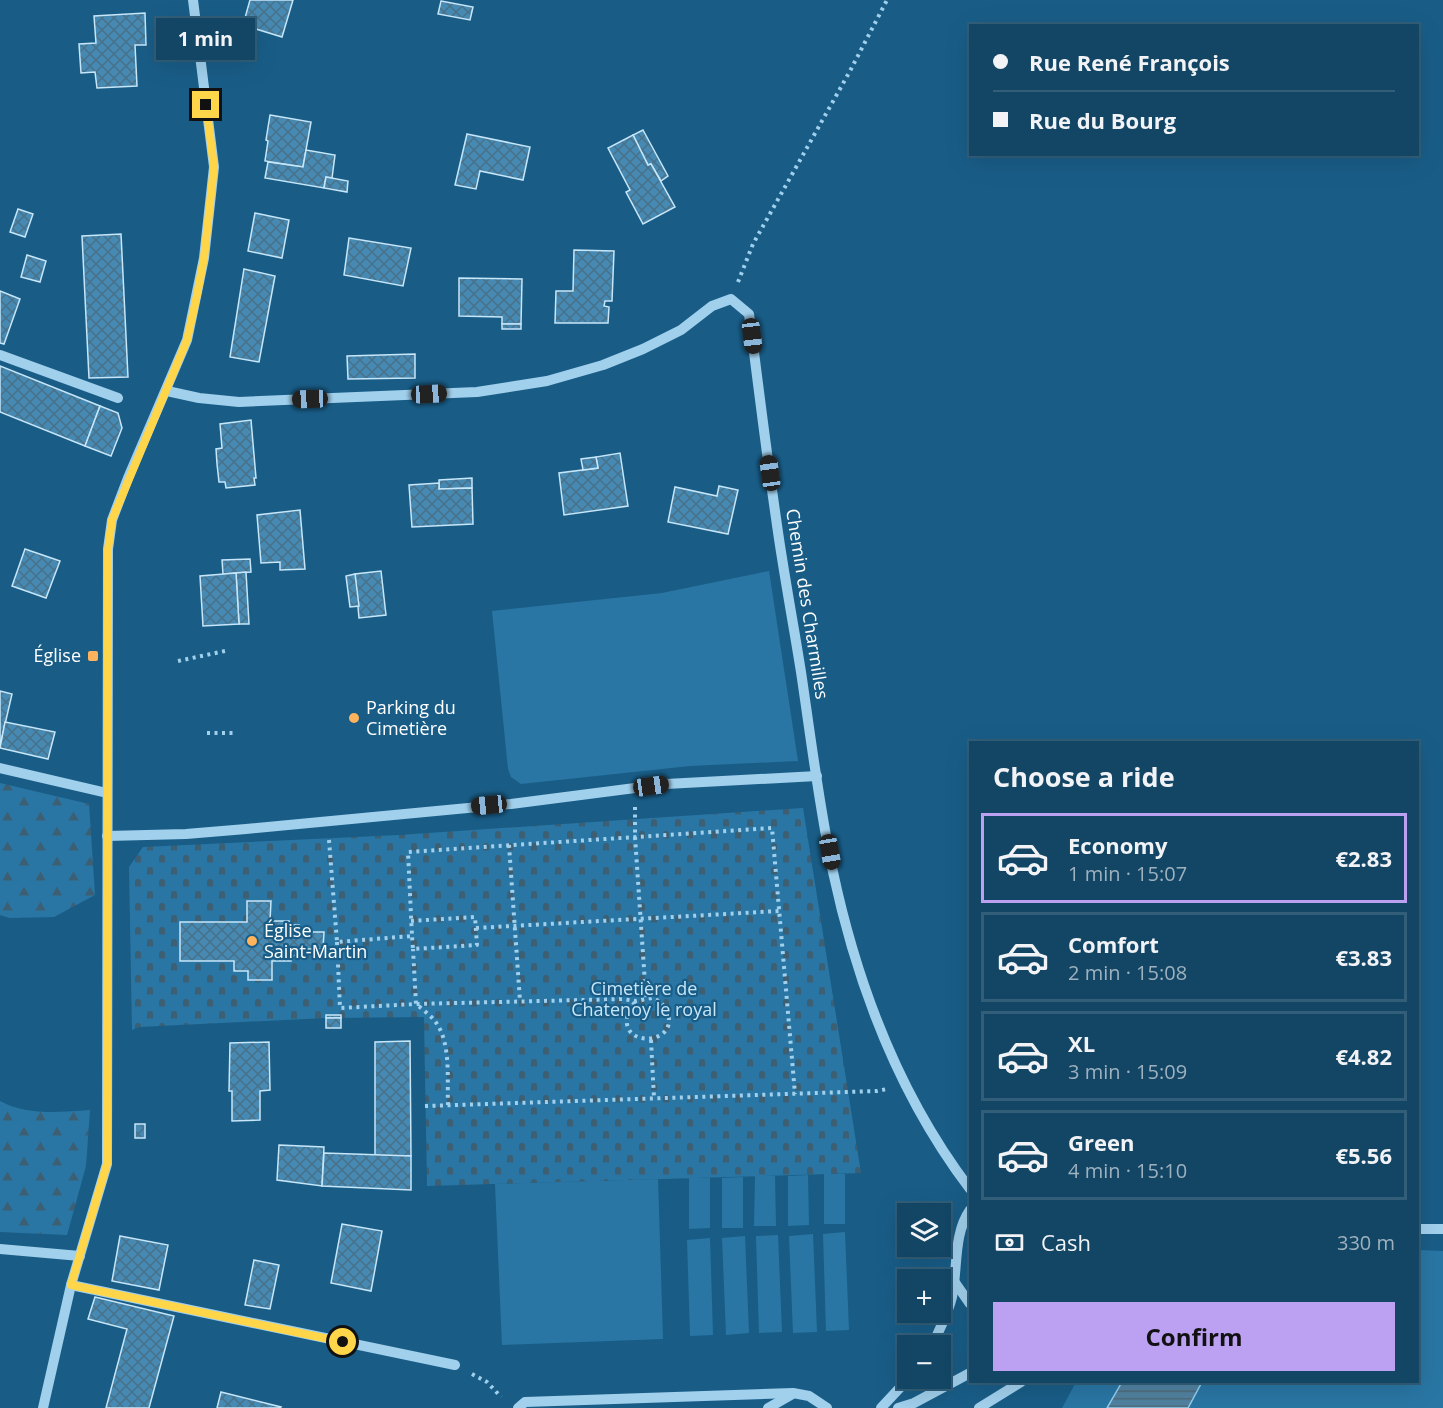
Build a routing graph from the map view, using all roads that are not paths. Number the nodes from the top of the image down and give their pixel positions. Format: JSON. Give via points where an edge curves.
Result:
{"nodes":[{"id":1,"x":193,"y":0,"type":"edge"},
{"id":2,"x":0,"y":355,"type":"edge"},
{"id":3,"x":167,"y":391,"type":"junction"},
{"id":4,"x":118,"y":398,"type":"dead end"},
{"id":5,"x":0,"y":768,"type":"edge"},
{"id":6,"x":817,"y":776,"type":"junction"},
{"id":7,"x":107,"y":793,"type":"junction"},
{"id":8,"x":107,"y":836,"type":"junction"},
{"id":9,"x":969,"y":1188,"type":"edge"},
{"id":10,"x":969,"y":1211,"type":"edge"},
{"id":11,"x":1419,"y":1229,"type":"edge"},
{"id":12,"x":1443,"y":1229,"type":"edge"},
{"id":13,"x":0,"y":1249,"type":"edge"},
{"id":14,"x":80,"y":1256,"type":"junction"},
{"id":15,"x":954,"y":1281,"type":"junction"},
{"id":16,"x":71,"y":1285,"type":"junction"},
{"id":17,"x":969,"y":1303,"type":"edge"},
{"id":18,"x":937,"y":1335,"type":"edge"},
{"id":19,"x":455,"y":1365,"type":"road end"},
{"id":20,"x":969,"y":1374,"type":"edge"},
{"id":21,"x":1019,"y":1383,"type":"edge"},
{"id":22,"x":899,"y":1389,"type":"edge"},
{"id":23,"x":794,"y":1393,"type":"junction"},
{"id":24,"x":43,"y":1408,"type":"edge"},
{"id":25,"x":518,"y":1408,"type":"edge"},
{"id":26,"x":768,"y":1408,"type":"edge"},
{"id":27,"x":827,"y":1408,"type":"edge"},
{"id":28,"x":881,"y":1408,"type":"edge"},
{"id":29,"x":898,"y":1408,"type":"edge"},
{"id":30,"x":979,"y":1408,"type":"edge"}],
"edges":[{"from":1,"to":3,"type":"street","via":[[214,167],[197,295],[187,340]]},
{"from":2,"to":4,"type":"street"},
{"from":3,"to":6,"type":"street","name":"Chemin des Charmilles","via":[[239,402],[477,392],[547,381],[643,349],[681,330],[712,306],[731,299],[749,314]]},
{"from":3,"to":7,"type":"street","via":[[112,520],[108,549]]},
{"from":5,"to":7,"type":"street"},
{"from":6,"to":8,"type":"street","via":[[666,784],[511,804],[186,834]]},
{"from":6,"to":9,"type":"street","name":"Chemin des Charmilles","via":[[833,871],[873,1008],[921,1117]]},
{"from":7,"to":8,"type":"street"},
{"from":8,"to":14,"type":"street","via":[[107,1164]]},
{"from":10,"to":15,"type":"street","via":[[960,1235]]},
{"from":11,"to":12,"type":"street"},
{"from":13,"to":14,"type":"street"},
{"from":14,"to":16,"type":"street"},
{"from":15,"to":17,"type":"street"},
{"from":15,"to":18,"type":"street","via":[[952,1299]]},
{"from":16,"to":19,"type":"street"},
{"from":16,"to":24,"type":"street"},
{"from":20,"to":29,"type":"street"},
{"from":21,"to":30,"type":"street"},
{"from":22,"to":28,"type":"street"},
{"from":23,"to":25,"type":"street","via":[[525,1402]]},
{"from":23,"to":26,"type":"street"},
{"from":23,"to":27,"type":"street","via":[[809,1396]]}]}
